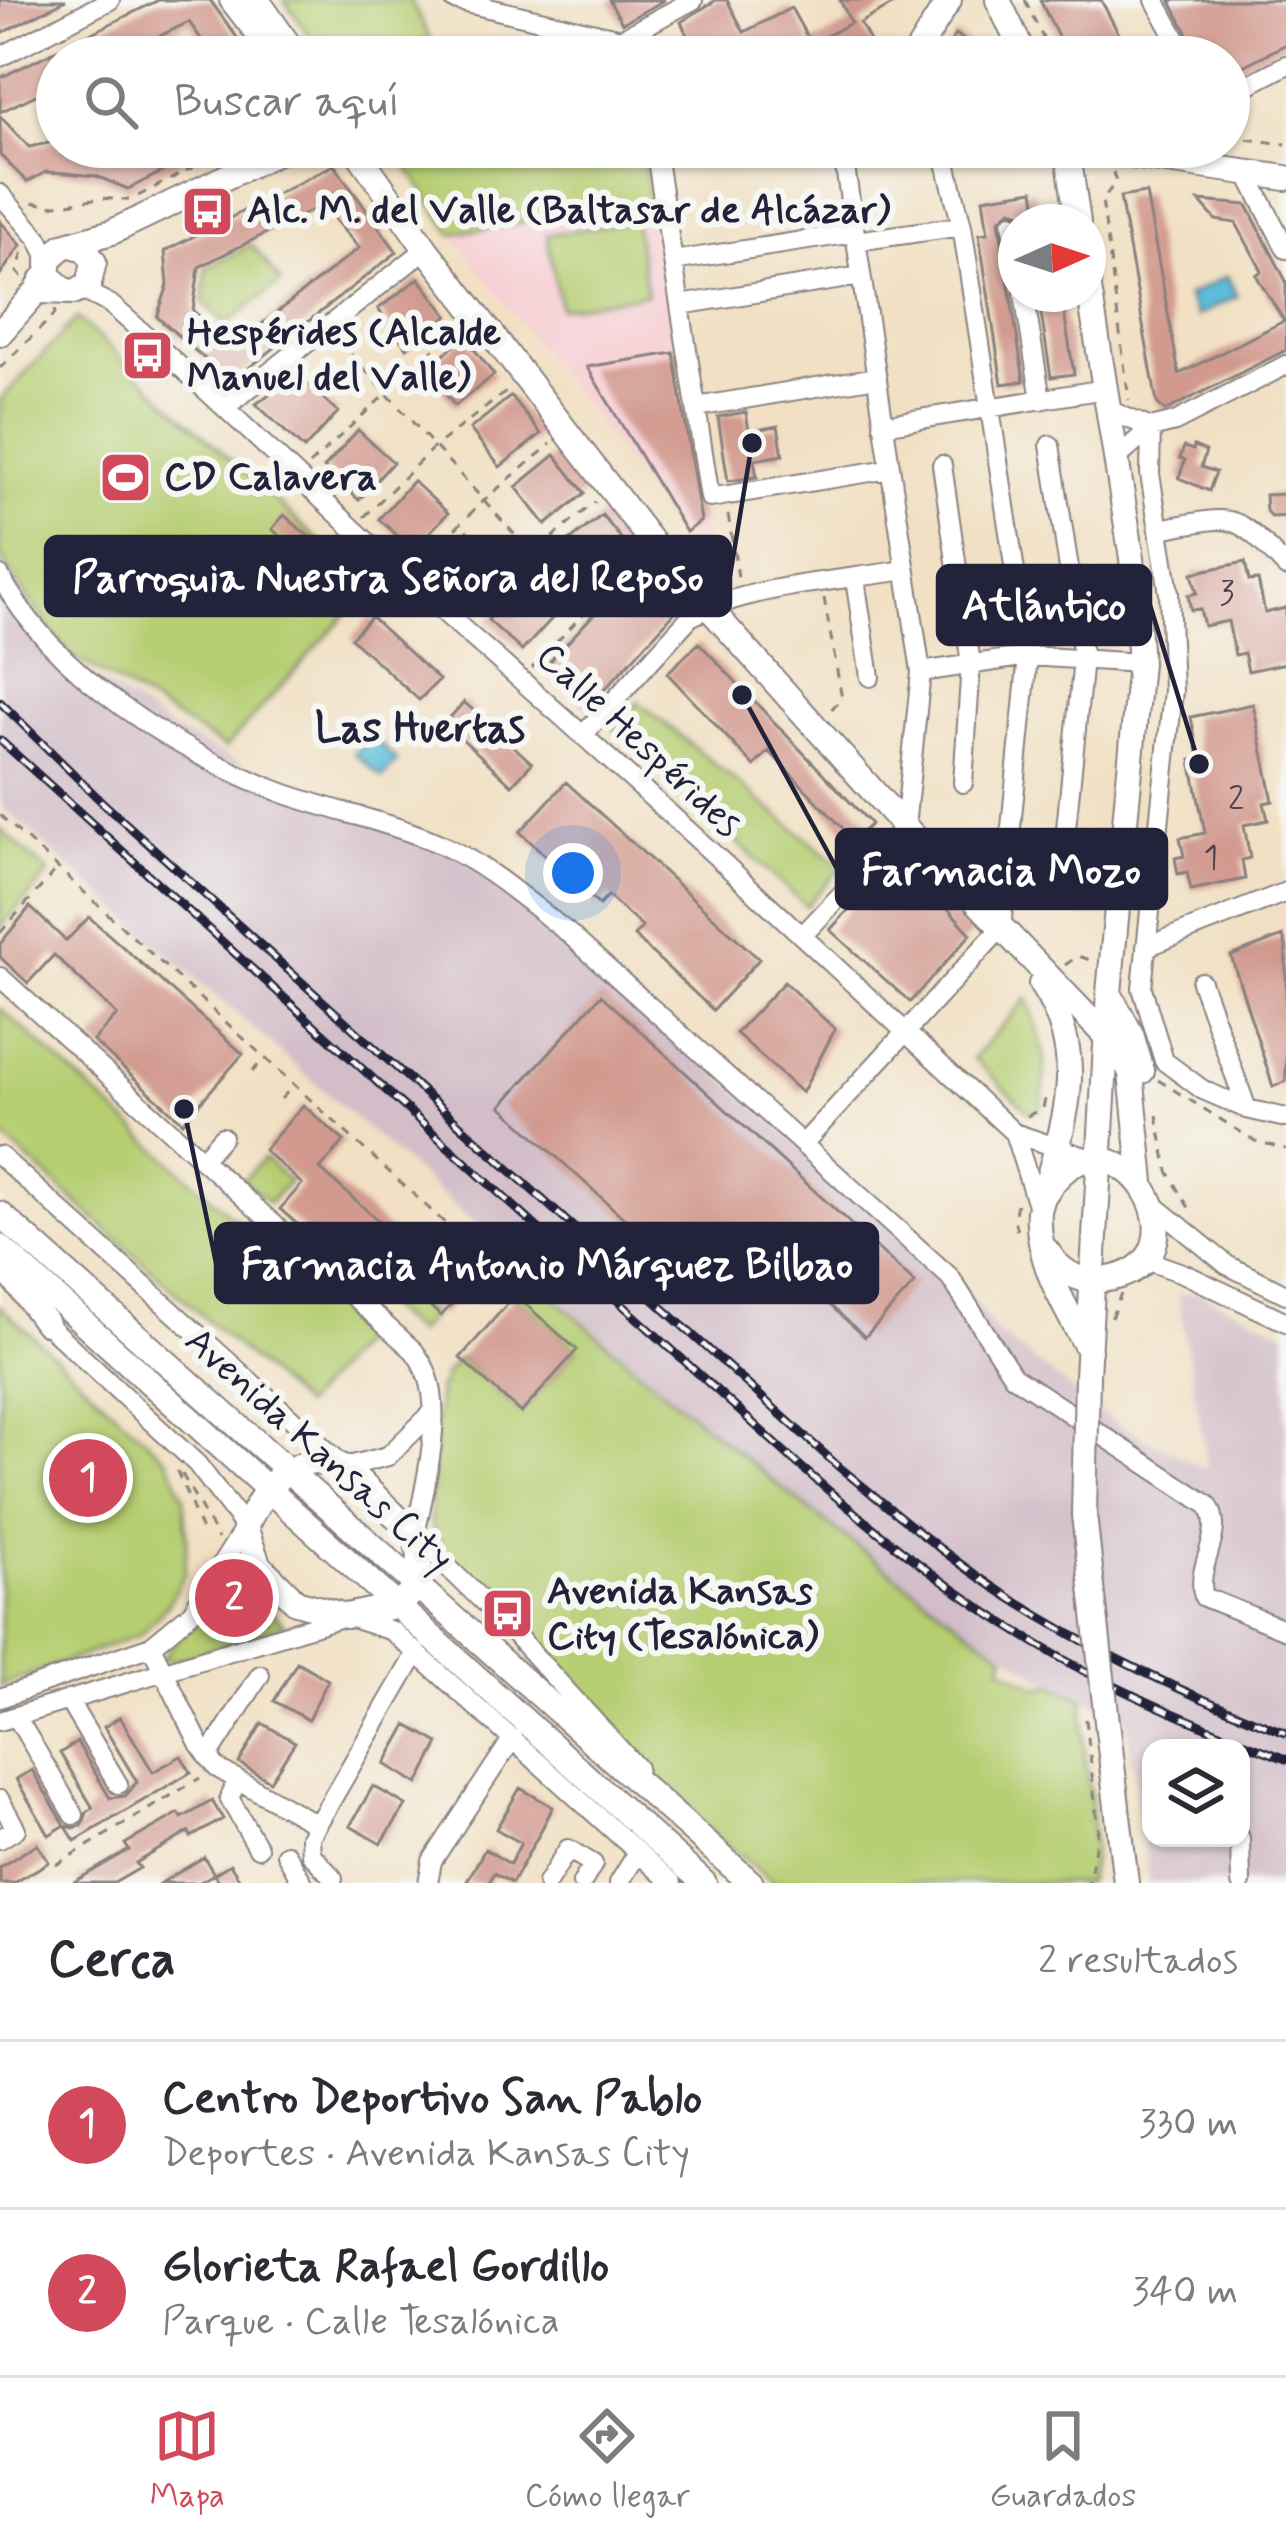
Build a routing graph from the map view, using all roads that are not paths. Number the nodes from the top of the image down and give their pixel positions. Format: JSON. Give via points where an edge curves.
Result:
{"nodes":[{"id":1,"x":110,"y":0,"type":"edge"},
{"id":2,"x":232,"y":0,"type":"edge"},
{"id":3,"x":257,"y":0,"type":"edge"},
{"id":4,"x":454,"y":0,"type":"edge"},
{"id":5,"x":694,"y":0,"type":"edge"},
{"id":6,"x":949,"y":0,"type":"edge"},
{"id":7,"x":998,"y":0,"type":"edge"},
{"id":8,"x":1155,"y":0,"type":"edge"},
{"id":9,"x":41,"y":36,"type":"edge"},
{"id":10,"x":260,"y":36,"type":"edge"},
{"id":11,"x":282,"y":36,"type":"edge"},
{"id":12,"x":608,"y":36,"type":"edge"},
{"id":13,"x":627,"y":36,"type":"edge"},
{"id":14,"x":927,"y":36,"type":"edge"},
{"id":15,"x":1015,"y":36,"type":"edge"},
{"id":16,"x":1175,"y":36,"type":"edge"},
{"id":17,"x":36,"y":38,"type":"edge"},
{"id":18,"x":0,"y":57,"type":"edge"},
{"id":19,"x":1286,"y":65,"type":"edge"},
{"id":20,"x":1250,"y":84,"type":"edge"},
{"id":21,"x":245,"y":168,"type":"edge"},
{"id":22,"x":369,"y":168,"type":"edge"},
{"id":23,"x":658,"y":168,"type":"edge"},
{"id":24,"x":845,"y":168,"type":"edge"},
{"id":25,"x":947,"y":168,"type":"edge"},
{"id":26,"x":1071,"y":168,"type":"edge"},
{"id":27,"x":1238,"y":168,"type":"edge"},
{"id":28,"x":1247,"y":173,"type":"junction"},
{"id":29,"x":1286,"y":178,"type":"edge"},
{"id":30,"x":0,"y":194,"type":"edge"},
{"id":31,"x":1076,"y":204,"type":"edge"},
{"id":32,"x":962,"y":226,"type":"junction"},
{"id":33,"x":112,"y":232,"type":"junction"},
{"id":34,"x":855,"y":237,"type":"junction"},
{"id":35,"x":426,"y":249,"type":"junction"},
{"id":36,"x":1286,"y":249,"type":"edge"},
{"id":37,"x":673,"y":261,"type":"junction"},
{"id":38,"x":94,"y":267,"type":"junction"},
{"id":39,"x":53,"y":269,"type":"junction"},
{"id":40,"x":861,"y":276,"type":"junction"},
{"id":41,"x":110,"y":304,"type":"junction"},
{"id":42,"x":680,"y":305,"type":"junction"},
{"id":43,"x":1027,"y":312,"type":"edge"},
{"id":44,"x":1095,"y":312,"type":"edge"},
{"id":45,"x":0,"y":333,"type":"edge"},
{"id":46,"x":1286,"y":365,"type":"edge"},
{"id":47,"x":877,"y":377,"type":"junction"},
{"id":48,"x":1041,"y":400,"type":"junction"},
{"id":49,"x":1115,"y":402,"type":"junction"},
{"id":50,"x":226,"y":406,"type":"junction"},
{"id":51,"x":696,"y":407,"type":"junction"},
{"id":52,"x":990,"y":408,"type":"junction"},
{"id":53,"x":884,"y":425,"type":"junction"},
{"id":54,"x":1151,"y":428,"type":"junction"},
{"id":55,"x":1050,"y":445,"type":"dead end"},
{"id":56,"x":1116,"y":459,"type":"junction"},
{"id":57,"x":942,"y":465,"type":"dead end"},
{"id":58,"x":889,"y":469,"type":"junction"},
{"id":59,"x":1159,"y":529,"type":"junction"},
{"id":60,"x":1286,"y":567,"type":"edge"},
{"id":61,"x":905,"y":570,"type":"junction"},
{"id":62,"x":0,"y":576,"type":"edge"},
{"id":63,"x":856,"y":578,"type":"junction"},
{"id":64,"x":707,"y":608,"type":"junction"},
{"id":65,"x":1028,"y":656,"type":"junction"},
{"id":66,"x":1083,"y":659,"type":"junction"},
{"id":67,"x":1140,"y":663,"type":"junction"},
{"id":68,"x":971,"y":664,"type":"junction"},
{"id":69,"x":921,"y":672,"type":"junction"},
{"id":70,"x":870,"y":677,"type":"dead end"},
{"id":71,"x":584,"y":734,"type":"junction"},
{"id":72,"x":963,"y":783,"type":"dead end"},
{"id":73,"x":905,"y":827,"type":"junction"},
{"id":74,"x":1060,"y":889,"type":"dead end"},
{"id":75,"x":1286,"y":892,"type":"edge"},
{"id":76,"x":802,"y":936,"type":"junction"},
{"id":77,"x":1009,"y":937,"type":"junction"},
{"id":78,"x":1146,"y":947,"type":"junction"},
{"id":79,"x":0,"y":977,"type":"edge"},
{"id":80,"x":1201,"y":982,"type":"dead end"},
{"id":81,"x":1109,"y":994,"type":"junction"},
{"id":82,"x":905,"y":1031,"type":"junction"},
{"id":83,"x":1106,"y":1036,"type":"junction"},
{"id":84,"x":1155,"y":1070,"type":"junction"},
{"id":85,"x":1056,"y":1102,"type":"junction"},
{"id":86,"x":1246,"y":1109,"type":"junction"},
{"id":87,"x":1147,"y":1114,"type":"junction"},
{"id":88,"x":1285,"y":1117,"type":"edge"},
{"id":89,"x":1014,"y":1132,"type":"junction"},
{"id":90,"x":222,"y":1137,"type":"dead end"},
{"id":91,"x":802,"y":1144,"type":"junction"},
{"id":92,"x":0,"y":1156,"type":"edge"},
{"id":93,"x":1073,"y":1159,"type":"junction"},
{"id":94,"x":202,"y":1160,"type":"junction"},
{"id":95,"x":1142,"y":1182,"type":"junction"},
{"id":96,"x":1154,"y":1205,"type":"junction"},
{"id":97,"x":1039,"y":1211,"type":"junction"},
{"id":98,"x":0,"y":1214,"type":"edge"},
{"id":99,"x":1042,"y":1244,"type":"junction"},
{"id":100,"x":0,"y":1247,"type":"edge"},
{"id":101,"x":1143,"y":1259,"type":"junction"},
{"id":102,"x":0,"y":1260,"type":"edge"},
{"id":103,"x":1092,"y":1281,"type":"junction"},
{"id":104,"x":0,"y":1282,"type":"edge"},
{"id":105,"x":1121,"y":1284,"type":"junction"},
{"id":106,"x":1286,"y":1294,"type":"edge"},
{"id":107,"x":1286,"y":1322,"type":"edge"},
{"id":108,"x":46,"y":1323,"type":"junction"},
{"id":109,"x":1089,"y":1356,"type":"junction"},
{"id":110,"x":432,"y":1412,"type":"junction"},
{"id":111,"x":344,"y":1467,"type":"junction"},
{"id":112,"x":276,"y":1479,"type":"junction"},
{"id":113,"x":245,"y":1527,"type":"junction"},
{"id":114,"x":415,"y":1535,"type":"junction"},
{"id":115,"x":408,"y":1597,"type":"junction"},
{"id":116,"x":346,"y":1616,"type":"junction"},
{"id":117,"x":1286,"y":1630,"type":"edge"},
{"id":118,"x":151,"y":1646,"type":"junction"},
{"id":119,"x":416,"y":1652,"type":"junction"},
{"id":120,"x":162,"y":1672,"type":"junction"},
{"id":121,"x":260,"y":1676,"type":"dead end"},
{"id":122,"x":0,"y":1698,"type":"edge"},
{"id":123,"x":68,"y":1700,"type":"junction"},
{"id":124,"x":8,"y":1719,"type":"edge"},
{"id":125,"x":513,"y":1738,"type":"junction"},
{"id":126,"x":212,"y":1762,"type":"junction"},
{"id":127,"x":238,"y":1780,"type":"junction"},
{"id":128,"x":118,"y":1784,"type":"dead end"},
{"id":129,"x":0,"y":1800,"type":"edge"},
{"id":130,"x":74,"y":1815,"type":"dead end"},
{"id":131,"x":316,"y":1823,"type":"junction"},
{"id":132,"x":694,"y":1832,"type":"junction"},
{"id":133,"x":0,"y":1839,"type":"edge"},
{"id":134,"x":1240,"y":1847,"type":"edge"},
{"id":135,"x":258,"y":1848,"type":"dead end"},
{"id":136,"x":638,"y":1852,"type":"junction"},
{"id":137,"x":286,"y":1854,"type":"dead end"},
{"id":138,"x":333,"y":1877,"type":"dead end"},
{"id":139,"x":1130,"y":1882,"type":"edge"},
{"id":140,"x":304,"y":1883,"type":"edge"},
{"id":141,"x":428,"y":1883,"type":"edge"},
{"id":142,"x":548,"y":1883,"type":"edge"},
{"id":143,"x":582,"y":1883,"type":"edge"},
{"id":144,"x":619,"y":1883,"type":"edge"},
{"id":145,"x":672,"y":1883,"type":"edge"},
{"id":146,"x":704,"y":1883,"type":"edge"},
{"id":147,"x":751,"y":1883,"type":"edge"},
{"id":148,"x":1241,"y":1883,"type":"edge"}],
"edges":[{"from":1,"to":9,"type":"street"},
{"from":2,"to":10,"type":"main road"},
{"from":3,"to":11,"type":"main road"},
{"from":4,"to":12,"type":"street"},
{"from":5,"to":13,"type":"street"},
{"from":6,"to":14,"type":"main road"},
{"from":7,"to":15,"type":"main road"},
{"from":8,"to":16,"type":"street"},
{"from":17,"to":18,"type":"street"},
{"from":19,"to":20,"type":"street"},
{"from":21,"to":33,"type":"main road"},
{"from":22,"to":35,"type":"main road"},
{"from":23,"to":37,"type":"street"},
{"from":24,"to":34,"type":"street"},
{"from":25,"to":32,"type":"street"},
{"from":26,"to":31,"type":"main road"},
{"from":27,"to":28,"type":"main road"},
{"from":28,"to":29,"type":"main road"},
{"from":28,"to":36,"type":"street"},
{"from":30,"to":39,"type":"street"},
{"from":32,"to":34,"type":"street"},
{"from":32,"to":52,"type":"street"},
{"from":33,"to":38,"type":"main road"},
{"from":33,"to":39,"type":"main road"},
{"from":34,"to":37,"type":"street"},
{"from":34,"to":40,"type":"street"},
{"from":35,"to":50,"type":"street"},
{"from":35,"to":64,"type":"main road"},
{"from":37,"to":42,"type":"street"},
{"from":38,"to":39,"type":"main road","via":[[85,249]]},
{"from":38,"to":41,"type":"street","name":"Calle Hespérides"},
{"from":39,"to":41,"type":"street","name":"Calle Hespérides"},
{"from":39,"to":45,"type":"main road"},
{"from":40,"to":42,"type":"street"},
{"from":40,"to":47,"type":"street"},
{"from":41,"to":50,"type":"street","name":"Calle Hespérides"},
{"from":42,"to":51,"type":"street"},
{"from":43,"to":48,"type":"street"},
{"from":44,"to":49,"type":"main road"},
{"from":46,"to":54,"type":"street"},
{"from":47,"to":51,"type":"street"},
{"from":47,"to":53,"type":"street"},
{"from":48,"to":49,"type":"street"},
{"from":48,"to":52,"type":"street"},
{"from":49,"to":54,"type":"street"},
{"from":49,"to":56,"type":"main road"},
{"from":50,"to":71,"type":"street","name":"Calle Hespérides"},
{"from":51,"to":58,"type":"street","via":[[710,498]]},
{"from":52,"to":53,"type":"street"},
{"from":52,"to":65,"type":"street"},
{"from":53,"to":58,"type":"street"},
{"from":54,"to":56,"type":"street"},
{"from":54,"to":59,"type":"street"},
{"from":55,"to":66,"type":"street"},
{"from":56,"to":67,"type":"main road"},
{"from":57,"to":68,"type":"street"},
{"from":58,"to":61,"type":"street"},
{"from":59,"to":60,"type":"street","via":[[1225,518],[1246,526]]},
{"from":59,"to":78,"type":"street","via":[[1173,691]]},
{"from":61,"to":63,"type":"street"},
{"from":61,"to":69,"type":"street"},
{"from":62,"to":91,"type":"street","via":[[77,674],[120,705],[221,765],[442,845],[500,880]]},
{"from":63,"to":64,"type":"street"},
{"from":63,"to":70,"type":"street"},
{"from":64,"to":71,"type":"street"},
{"from":64,"to":73,"type":"main road"},
{"from":65,"to":66,"type":"street"},
{"from":65,"to":68,"type":"street"},
{"from":65,"to":77,"type":"street"},
{"from":66,"to":67,"type":"street"},
{"from":66,"to":74,"type":"street"},
{"from":67,"to":81,"type":"main road"},
{"from":68,"to":69,"type":"street"},
{"from":68,"to":72,"type":"street"},
{"from":69,"to":73,"type":"street"},
{"from":71,"to":76,"type":"street","name":"Calle Hespérides"},
{"from":73,"to":76,"type":"street"},
{"from":73,"to":77,"type":"main road"},
{"from":75,"to":78,"type":"street"},
{"from":76,"to":82,"type":"street","name":"Calle Hespérides"},
{"from":77,"to":82,"type":"street"},
{"from":77,"to":83,"type":"main road"},
{"from":77,"to":85,"type":"main road","via":[[1069,1041],[1072,1078]]},
{"from":78,"to":84,"type":"street","via":[[1142,988]]},
{"from":79,"to":94,"type":"street"},
{"from":80,"to":86,"type":"street"},
{"from":81,"to":83,"type":"main road"},
{"from":81,"to":84,"type":"main road"},
{"from":82,"to":89,"type":"street","name":"Calle Hespérides"},
{"from":82,"to":91,"type":"street"},
{"from":83,"to":87,"type":"main road","via":[[1127,1062]]},
{"from":83,"to":93,"type":"main road","via":[[1101,1118]]},
{"from":84,"to":86,"type":"street"},
{"from":84,"to":87,"type":"main road"},
{"from":85,"to":89,"type":"street","via":[[1049,1132]]},
{"from":85,"to":93,"type":"main road"},
{"from":86,"to":88,"type":"street"},
{"from":87,"to":95,"type":"main road"},
{"from":89,"to":93,"type":"street"},
{"from":89,"to":97,"type":"street"},
{"from":90,"to":94,"type":"street"},
{"from":91,"to":117,"type":"street","via":[[950,1276],[1013,1376],[1208,1505],[1215,1524],[1201,1568],[1204,1597]]},
{"from":92,"to":111,"type":"street","name":"Avenida Kansas City"},
{"from":93,"to":95,"type":"main road","via":[[1122,1167]]},
{"from":93,"to":97,"type":"main road"},
{"from":93,"to":103,"type":"main road"},
{"from":94,"to":110,"type":"street","via":[[414,1351],[429,1377]]},
{"from":95,"to":96,"type":"main road"},
{"from":96,"to":101,"type":"main road","via":[[1155,1234]]},
{"from":96,"to":106,"type":"street","via":[[1227,1265]]},
{"from":97,"to":99,"type":"main road"},
{"from":98,"to":112,"type":"main road","name":"Avenida Kansas City"},
{"from":99,"to":103,"type":"main road","via":[[1058,1265]]},
{"from":99,"to":109,"type":"main road"},
{"from":100,"to":112,"type":"main road","name":"Avenida Kansas City"},
{"from":101,"to":105,"type":"main road"},
{"from":101,"to":107,"type":"street"},
{"from":102,"to":108,"type":"main road"},
{"from":103,"to":105,"type":"main road"},
{"from":103,"to":109,"type":"main road"},
{"from":104,"to":108,"type":"street"},
{"from":105,"to":109,"type":"main road","via":[[1103,1298]]},
{"from":108,"to":113,"type":"street","via":[[197,1464]]},
{"from":109,"to":139,"type":"main road","bridge":true,"via":[[1084,1515],[1097,1710]]},
{"from":110,"to":111,"type":"street","via":[[388,1456]]},
{"from":110,"to":114,"type":"street"},
{"from":111,"to":112,"type":"main road","via":[[311,1461]]},
{"from":111,"to":114,"type":"main road"},
{"from":112,"to":113,"type":"main road"},
{"from":112,"to":115,"type":"main road","name":"Avenida Kansas City"},
{"from":113,"to":116,"type":"main road","via":[[276,1586],[296,1602]]},
{"from":113,"to":118,"type":"street","via":[[191,1613]]},
{"from":114,"to":115,"type":"main road","via":[[420,1556]]},
{"from":114,"to":132,"type":"street"},
{"from":115,"to":116,"type":"main road"},
{"from":115,"to":132,"type":"main road","name":"Avenida Kansas City"},
{"from":115,"to":146,"type":"main road","name":"Avenida Kansas City"},
{"from":116,"to":119,"type":"street","via":[[392,1630]]},
{"from":116,"to":120,"type":"street"},
{"from":118,"to":120,"type":"street"},
{"from":118,"to":122,"type":"street"},
{"from":119,"to":125,"type":"street"},
{"from":119,"to":131,"type":"street"},
{"from":120,"to":123,"type":"street"},
{"from":120,"to":126,"type":"street"},
{"from":121,"to":126,"type":"street"},
{"from":123,"to":124,"type":"street"},
{"from":123,"to":128,"type":"street"},
{"from":124,"to":130,"type":"street"},
{"from":125,"to":136,"type":"street"},
{"from":125,"to":141,"type":"street","via":[[432,1861]]},
{"from":126,"to":127,"type":"street"},
{"from":127,"to":131,"type":"street"},
{"from":127,"to":135,"type":"street","via":[[229,1798]]},
{"from":129,"to":133,"type":"street","via":[[16,1828]]},
{"from":131,"to":138,"type":"street","via":[[311,1854]]},
{"from":132,"to":147,"type":"main road","name":"Avenida Kansas City"},
{"from":134,"to":148,"type":"street"},
{"from":136,"to":144,"type":"street"},
{"from":136,"to":145,"type":"street"},
{"from":137,"to":140,"type":"street"},
{"from":142,"to":143,"type":"street","via":[[568,1849],[593,1864]]}]}
